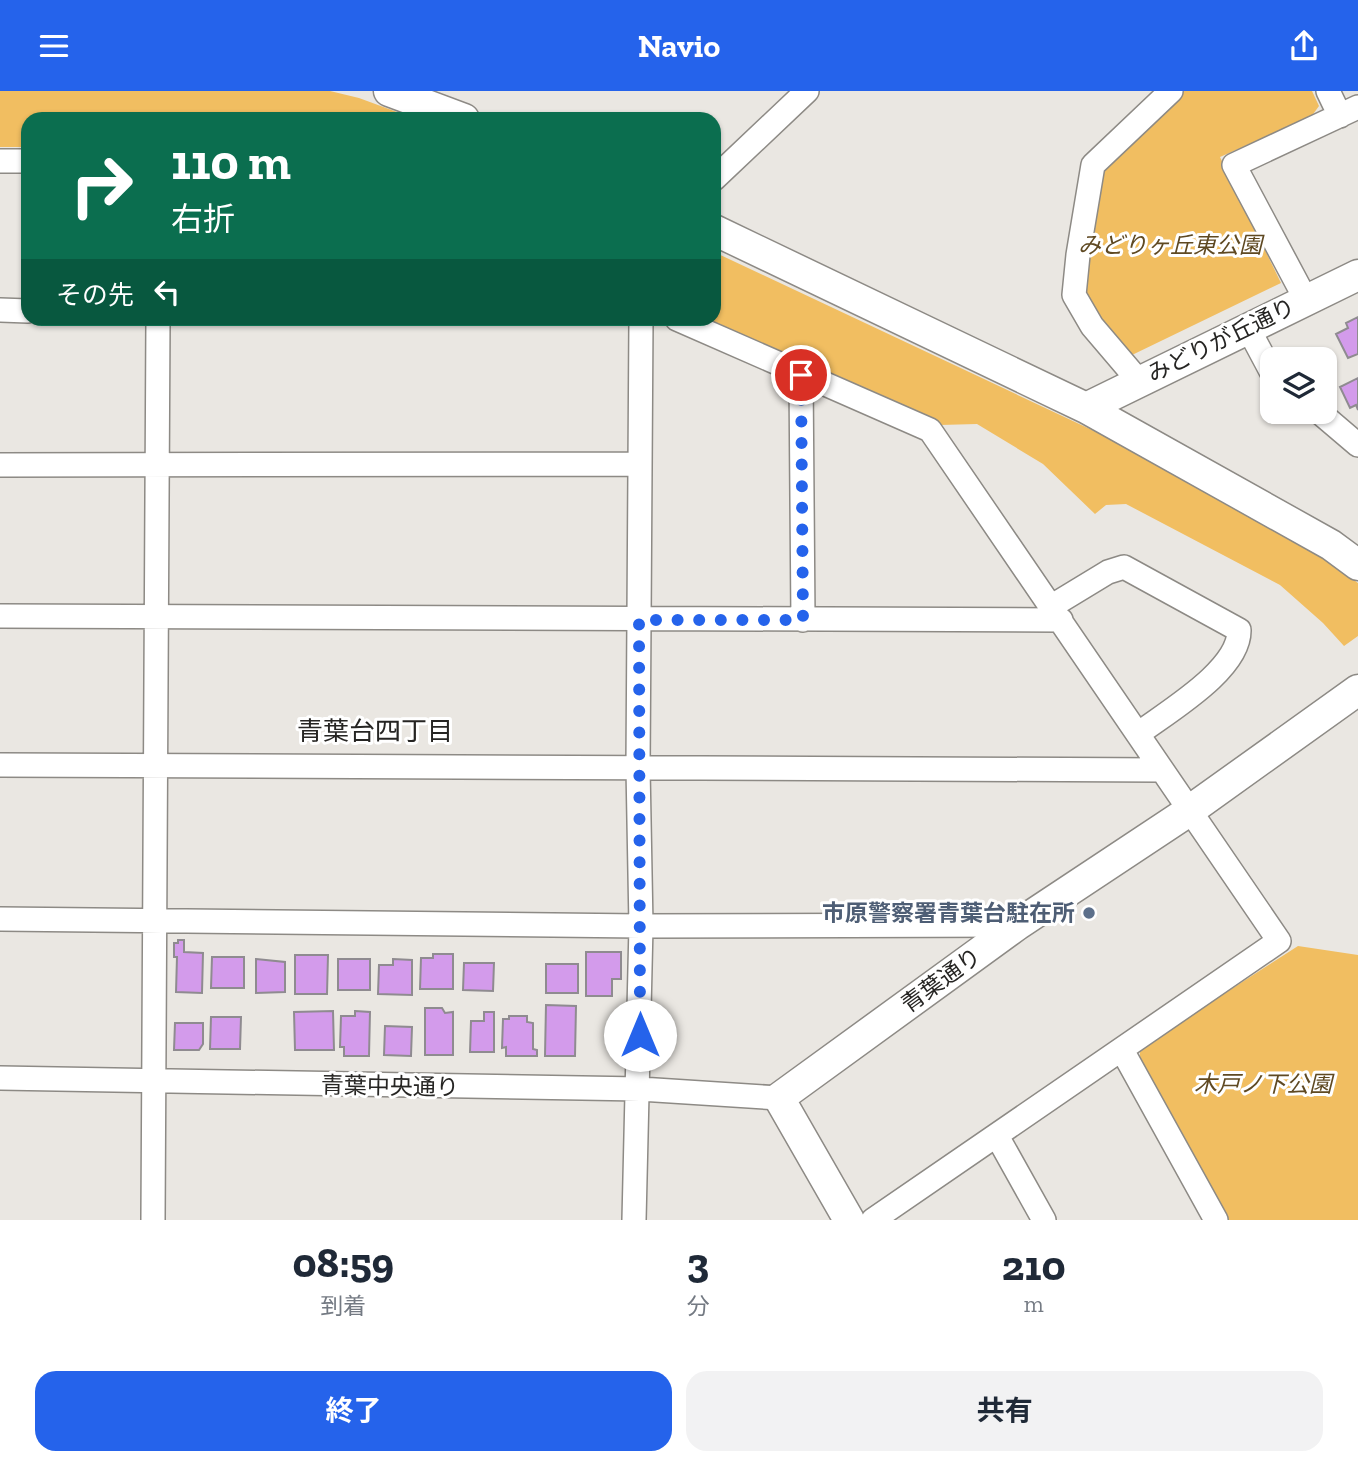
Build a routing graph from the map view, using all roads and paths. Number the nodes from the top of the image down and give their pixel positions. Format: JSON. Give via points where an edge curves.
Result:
{"nodes":[{"id":1,"x":388,"y":91,"type":"edge"},
{"id":2,"x":807,"y":91,"type":"edge"},
{"id":3,"x":1171,"y":91,"type":"edge"},
{"id":4,"x":1328,"y":91,"type":"edge"},
{"id":5,"x":445,"y":112,"type":"edge"},
{"id":6,"x":1349,"y":112,"type":"edge"},
{"id":7,"x":0,"y":161,"type":"edge"},
{"id":8,"x":21,"y":161,"type":"edge"},
{"id":9,"x":721,"y":172,"type":"edge"},
{"id":10,"x":721,"y":233,"type":"edge"},
{"id":11,"x":1358,"y":275,"type":"edge"},
{"id":12,"x":1306,"y":300,"type":"junction"},
{"id":13,"x":0,"y":310,"type":"edge"},
{"id":14,"x":21,"y":311,"type":"edge"},
{"id":15,"x":158,"y":326,"type":"edge"},
{"id":16,"x":641,"y":326,"type":"edge"},
{"id":17,"x":692,"y":326,"type":"edge"},
{"id":18,"x":1248,"y":328,"type":"junction"},
{"id":19,"x":1260,"y":350,"type":"edge"},
{"id":20,"x":801,"y":375,"type":"junction"},
{"id":21,"x":1139,"y":380,"type":"junction"},
{"id":22,"x":1086,"y":408,"type":"junction"},
{"id":23,"x":1334,"y":424,"type":"edge"},
{"id":24,"x":1356,"y":441,"type":"edge"},
{"id":25,"x":157,"y":463,"type":"junction"},
{"id":26,"x":640,"y":464,"type":"junction"},
{"id":27,"x":0,"y":465,"type":"edge"},
{"id":28,"x":1358,"y":565,"type":"edge"},
{"id":29,"x":1057,"y":613,"type":"junction"},
{"id":30,"x":0,"y":616,"type":"edge"},
{"id":31,"x":156,"y":616,"type":"junction"},
{"id":32,"x":639,"y":620,"type":"junction"},
{"id":33,"x":803,"y":620,"type":"junction"},
{"id":34,"x":1358,"y":689,"type":"edge"},
{"id":35,"x":1138,"y":734,"type":"junction"},
{"id":36,"x":0,"y":765,"type":"edge"},
{"id":37,"x":155,"y":767,"type":"junction"},
{"id":38,"x":638,"y":768,"type":"junction"},
{"id":39,"x":1162,"y":770,"type":"junction"},
{"id":40,"x":1189,"y":811,"type":"junction"},
{"id":41,"x":0,"y":919,"type":"edge"},
{"id":42,"x":156,"y":921,"type":"junction"},
{"id":43,"x":1017,"y":925,"type":"junction"},
{"id":44,"x":641,"y":926,"type":"junction"},
{"id":45,"x":1122,"y":1051,"type":"junction"},
{"id":46,"x":0,"y":1078,"type":"edge"},
{"id":47,"x":152,"y":1083,"type":"junction"},
{"id":48,"x":640,"y":1089,"type":"junction"},
{"id":49,"x":779,"y":1098,"type":"junction"},
{"id":50,"x":997,"y":1136,"type":"junction"},
{"id":51,"x":153,"y":1220,"type":"edge"},
{"id":52,"x":634,"y":1220,"type":"edge"},
{"id":53,"x":849,"y":1220,"type":"edge"},
{"id":54,"x":873,"y":1220,"type":"edge"},
{"id":55,"x":1044,"y":1220,"type":"edge"},
{"id":56,"x":1216,"y":1220,"type":"edge"}],
"edges":[{"from":1,"to":5,"type":"street"},
{"from":2,"to":9,"type":"street"},
{"from":3,"to":21,"type":"street","via":[[1093,165],[1078,255],[1074,295],[1092,326]]},
{"from":4,"to":6,"type":"street"},
{"from":6,"to":12,"type":"street","via":[[1234,165]]},
{"from":7,"to":8,"type":"street"},
{"from":10,"to":22,"type":"street"},
{"from":11,"to":12,"type":"street","name":"みどりが丘通り"},
{"from":12,"to":18,"type":"street","name":"みどりが丘通り"},
{"from":13,"to":14,"type":"street"},
{"from":15,"to":25,"type":"street"},
{"from":16,"to":26,"type":"street"},
{"from":17,"to":20,"type":"street"},
{"from":18,"to":19,"type":"street"},
{"from":18,"to":21,"type":"street","name":"みどりが丘通り"},
{"from":20,"to":29,"type":"street","via":[[930,430]]},
{"from":20,"to":33,"type":"street"},
{"from":21,"to":22,"type":"street","name":"みどりが丘通り"},
{"from":22,"to":28,"type":"street","via":[[1331,545]]},
{"from":23,"to":24,"type":"street"},
{"from":25,"to":26,"type":"street"},
{"from":25,"to":27,"type":"street"},
{"from":25,"to":31,"type":"street"},
{"from":26,"to":32,"type":"street"},
{"from":29,"to":33,"type":"street"},
{"from":29,"to":35,"type":"street"},
{"from":29,"to":35,"type":"street","via":[[1108,572],[1124,567],[1239,630],[1240,641],[1216,675]]},
{"from":30,"to":31,"type":"street"},
{"from":31,"to":32,"type":"street"},
{"from":31,"to":37,"type":"street"},
{"from":32,"to":33,"type":"street"},
{"from":32,"to":38,"type":"street"},
{"from":34,"to":40,"type":"street","name":"青葉通り"},
{"from":35,"to":39,"type":"street"},
{"from":36,"to":37,"type":"street"},
{"from":37,"to":38,"type":"street"},
{"from":37,"to":42,"type":"street"},
{"from":38,"to":39,"type":"street"},
{"from":38,"to":44,"type":"street"},
{"from":39,"to":40,"type":"street"},
{"from":40,"to":43,"type":"street","name":"青葉通り"},
{"from":40,"to":45,"type":"street","via":[[1279,941]]},
{"from":41,"to":42,"type":"street"},
{"from":42,"to":44,"type":"street"},
{"from":42,"to":47,"type":"street"},
{"from":43,"to":44,"type":"street"},
{"from":43,"to":49,"type":"street","name":"青葉通り"},
{"from":44,"to":48,"type":"street"},
{"from":45,"to":50,"type":"street"},
{"from":45,"to":56,"type":"street"},
{"from":46,"to":47,"type":"street","name":"青葉中央通り"},
{"from":47,"to":48,"type":"street","name":"青葉中央通り"},
{"from":47,"to":51,"type":"street"},
{"from":48,"to":49,"type":"street","name":"青葉中央通り"},
{"from":48,"to":52,"type":"street"},
{"from":49,"to":53,"type":"street"},
{"from":50,"to":54,"type":"street"},
{"from":50,"to":55,"type":"street"}]}
